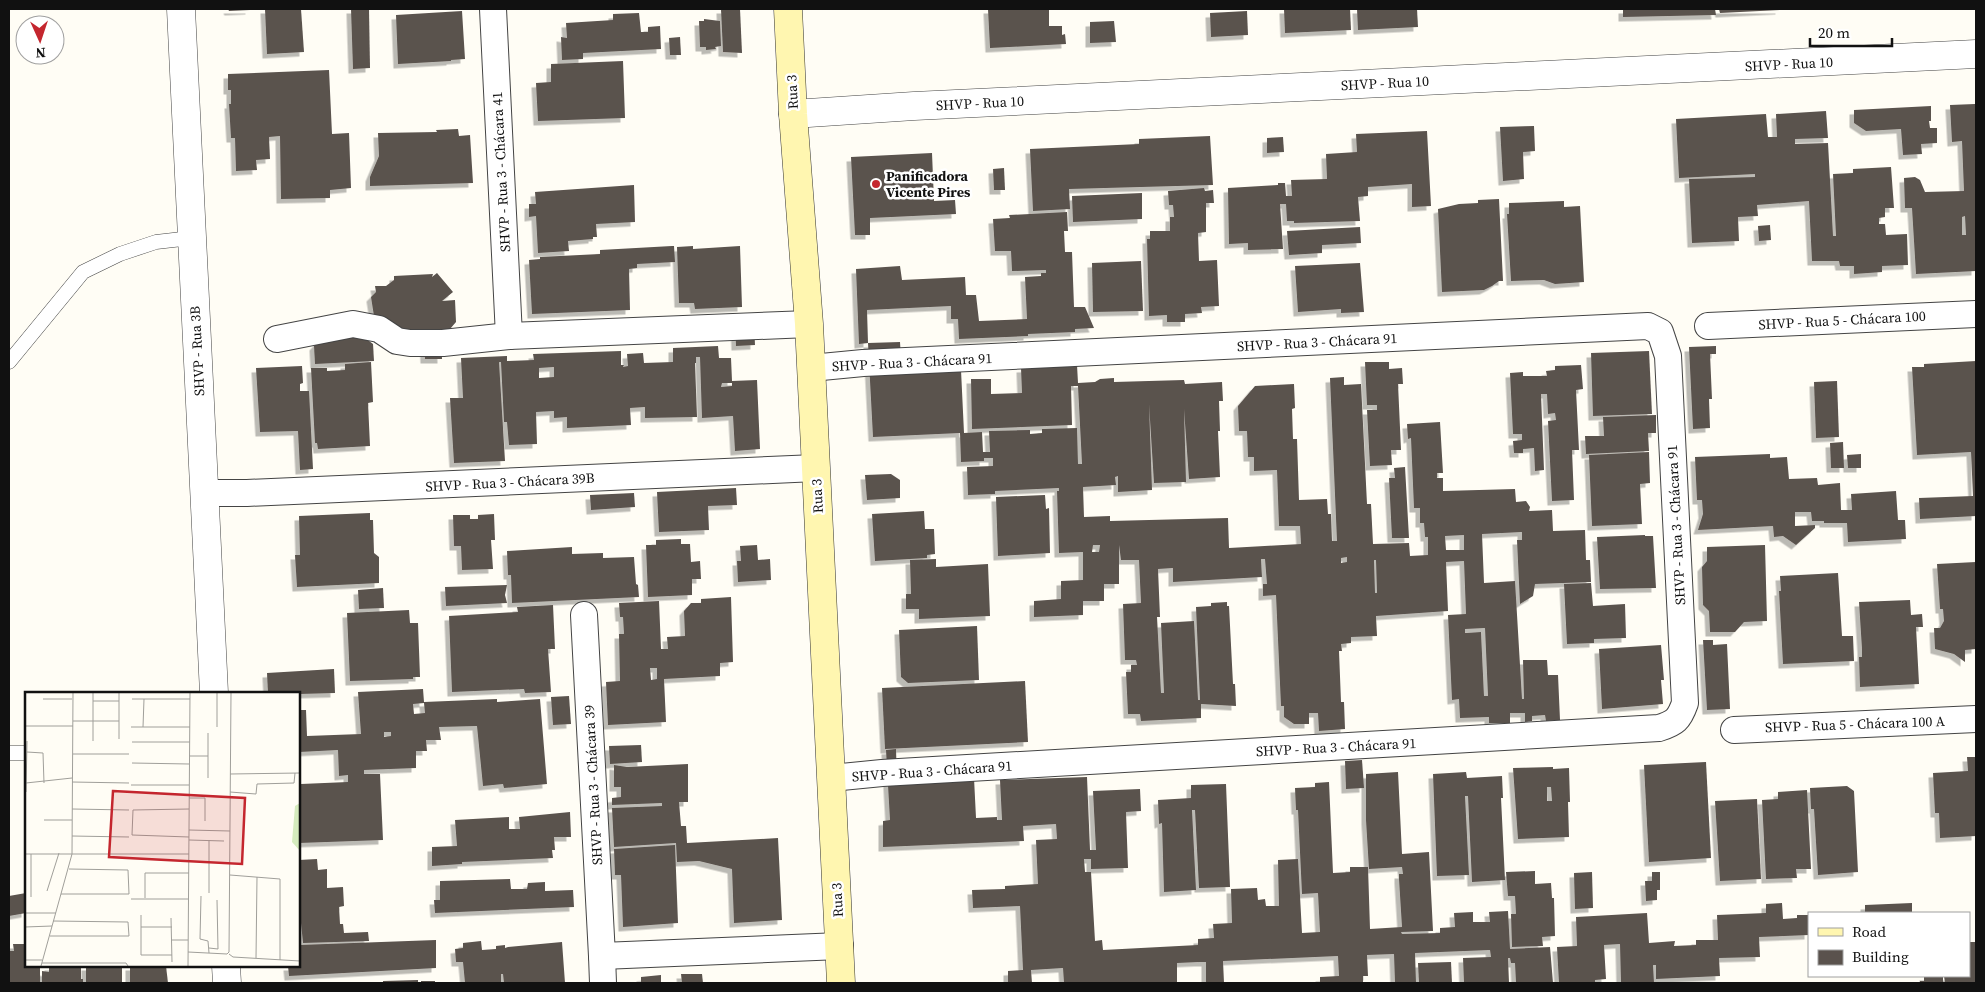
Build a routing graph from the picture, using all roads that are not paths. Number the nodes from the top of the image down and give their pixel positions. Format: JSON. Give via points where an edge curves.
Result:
{"nodes":[{"id":1,"x":181,"y":9,"type":"edge"},
{"id":2,"x":492,"y":9,"type":"edge"},
{"id":3,"x":788,"y":9,"type":"edge"},
{"id":4,"x":1976,"y":54,"type":"edge"},
{"id":5,"x":793,"y":114,"type":"junction"},
{"id":6,"x":191,"y":238,"type":"junction"},
{"id":7,"x":1976,"y":314,"type":"edge"},
{"id":8,"x":809,"y":324,"type":"junction"},
{"id":9,"x":1708,"y":326,"type":"dead end"},
{"id":10,"x":509,"y":336,"type":"junction"},
{"id":11,"x":278,"y":339,"type":"dead end"},
{"id":12,"x":9,"y":362,"type":"edge"},
{"id":13,"x":811,"y":368,"type":"junction"},
{"id":14,"x":816,"y":468,"type":"junction"},
{"id":15,"x":204,"y":493,"type":"junction"},
{"id":16,"x":584,"y":615,"type":"dead end"},
{"id":17,"x":214,"y":692,"type":"edge"},
{"id":18,"x":1976,"y":719,"type":"edge"},
{"id":19,"x":1734,"y":730,"type":"dead end"},
{"id":20,"x":9,"y":753,"type":"edge"},
{"id":21,"x":25,"y":753,"type":"edge"},
{"id":22,"x":831,"y":778,"type":"junction"},
{"id":23,"x":840,"y":946,"type":"junction"},
{"id":24,"x":602,"y":956,"type":"junction"},
{"id":25,"x":226,"y":967,"type":"edge"},
{"id":26,"x":227,"y":983,"type":"edge"},
{"id":27,"x":603,"y":983,"type":"edge"},
{"id":28,"x":841,"y":983,"type":"edge"}],
"edges":[{"from":1,"to":6,"type":"street","name":"SHVP - Rua 3B"},
{"from":2,"to":10,"type":"street","name":"SHVP - Rua 3 - Chácara 41"},
{"from":3,"to":5,"type":"main road","name":"Rua 3"},
{"from":4,"to":5,"type":"street","name":"SHVP - Rua 10"},
{"from":5,"to":8,"type":"main road","name":"Rua 3"},
{"from":6,"to":12,"type":"lane","via":[[156,242],[120,254],[83,272]]},
{"from":6,"to":15,"type":"street","name":"SHVP - Rua 3B"},
{"from":7,"to":9,"type":"street","name":"SHVP - Rua 5 - Chácara 100"},
{"from":8,"to":10,"type":"street"},
{"from":8,"to":13,"type":"main road","name":"Rua 3"},
{"from":10,"to":11,"type":"street","via":[[410,343],[397,341],[379,329],[353,324]]},
{"from":13,"to":14,"type":"main road","name":"Rua 3"},
{"from":13,"to":22,"type":"street","name":"SHVP - Rua 3 - Chácara 91","via":[[1648,326],[1660,332],[1668,356],[1685,703],[1681,715],[1672,724],[1659,728]]},
{"from":14,"to":15,"type":"street","name":"SHVP - Rua 3 - Chácara 39B"},
{"from":14,"to":22,"type":"main road","name":"Rua 3"},
{"from":15,"to":17,"type":"street","name":"SHVP - Rua 3B"},
{"from":16,"to":24,"type":"street","name":"SHVP - Rua 3 - Chácara 39"},
{"from":18,"to":19,"type":"street","name":"SHVP - Rua 5 - Chácara 100 A"},
{"from":20,"to":21,"type":"lane"},
{"from":22,"to":23,"type":"main road","name":"Rua 3"},
{"from":23,"to":24,"type":"street"},
{"from":23,"to":28,"type":"main road","name":"Rua 3"},
{"from":24,"to":27,"type":"street","name":"SHVP - Rua 3 - Chácara 39"},
{"from":25,"to":26,"type":"street"}]}
